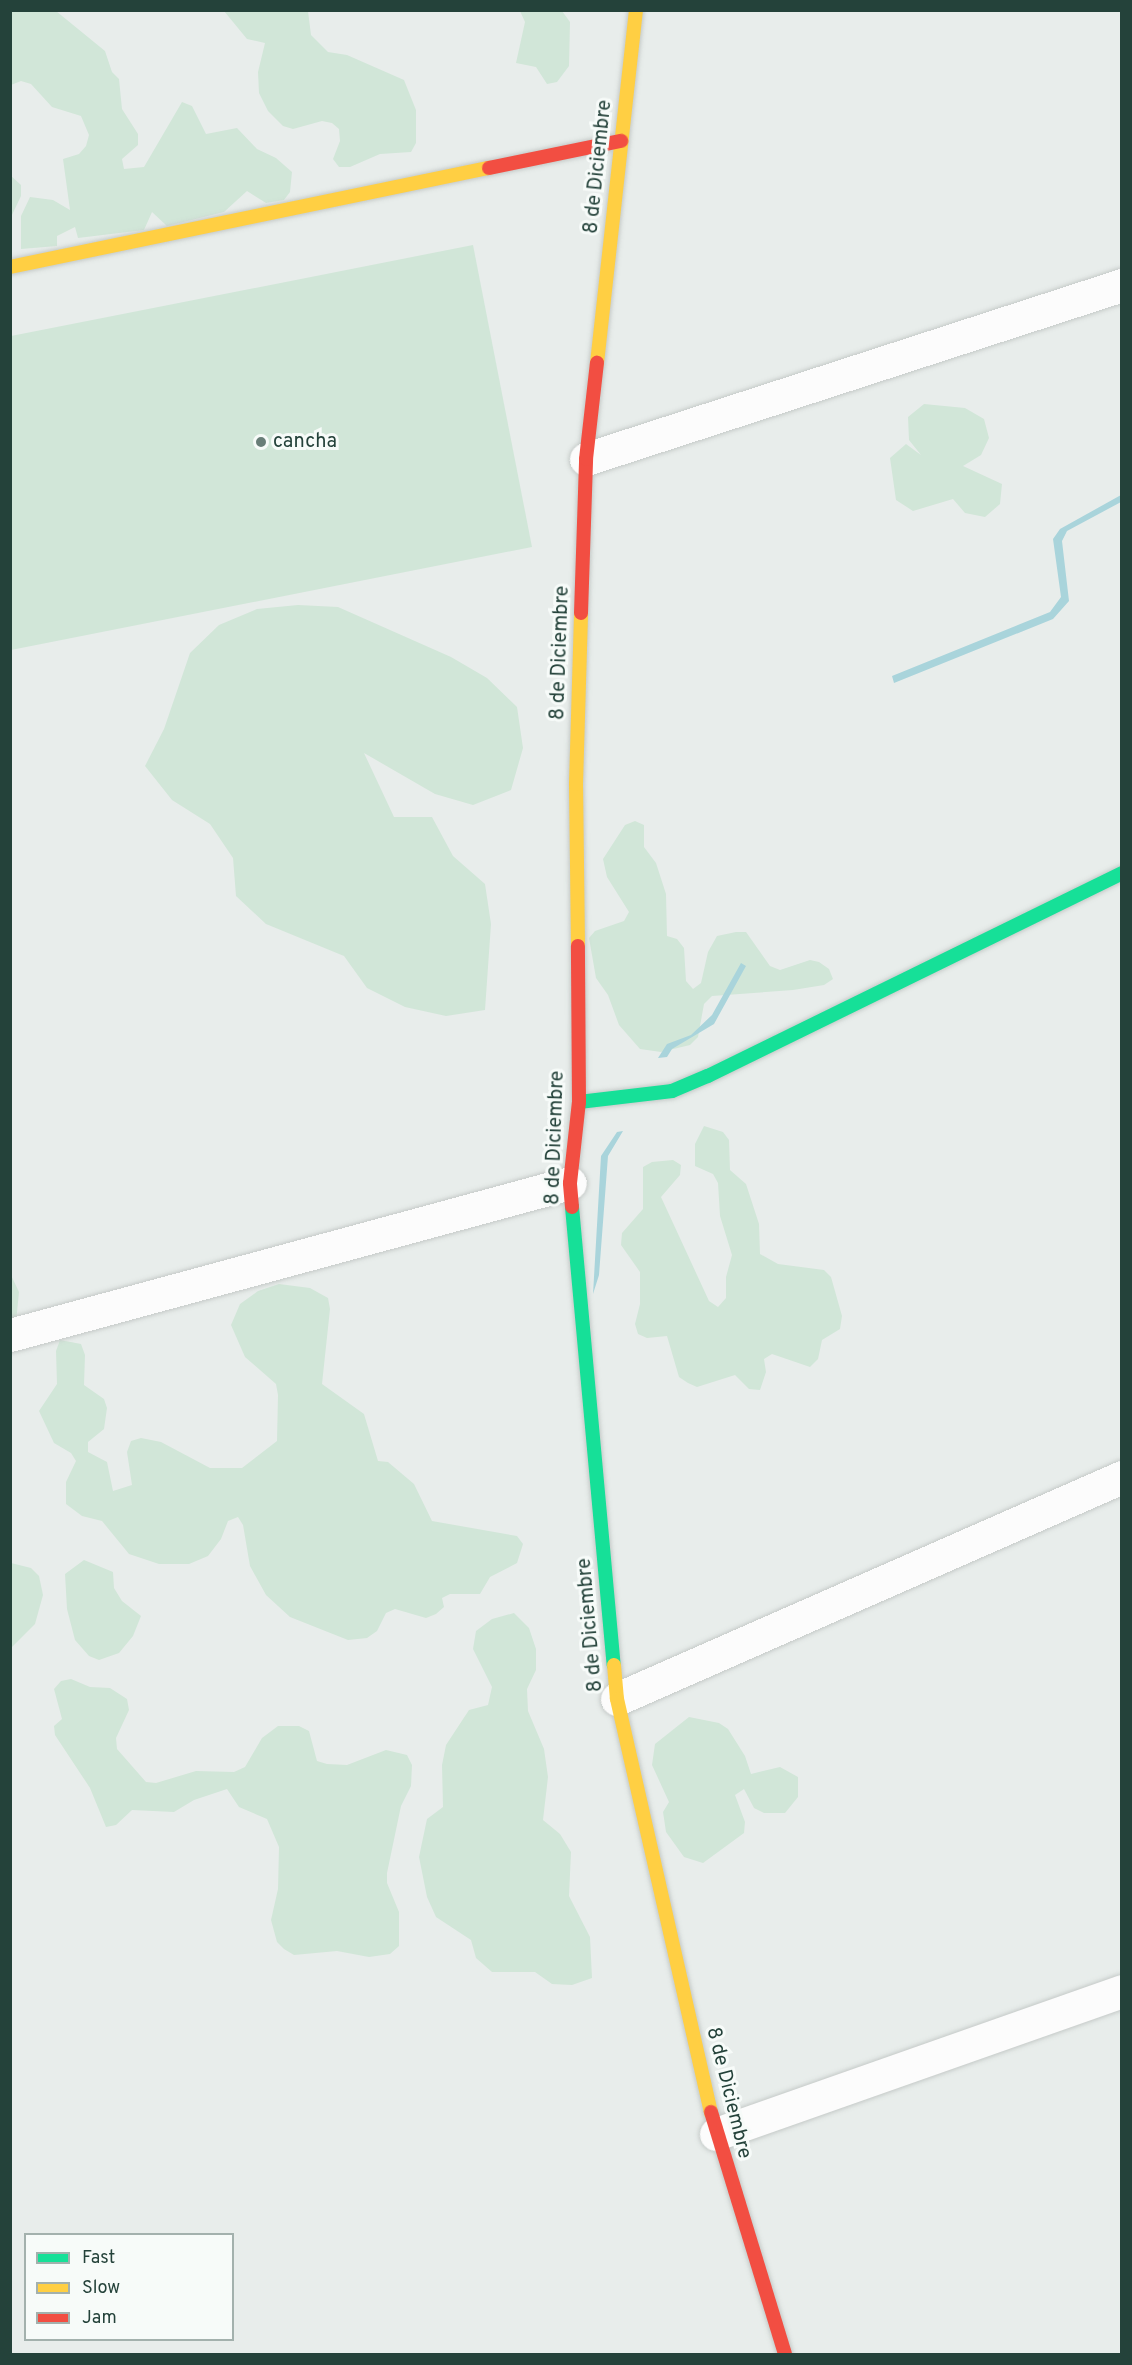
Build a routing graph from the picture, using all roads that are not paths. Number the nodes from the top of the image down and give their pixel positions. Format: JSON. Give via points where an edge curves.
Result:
{"nodes":[{"id":1,"x":636,"y":10,"type":"edge"},
{"id":2,"x":621,"y":141,"type":"junction"},
{"id":3,"x":10,"y":267,"type":"edge"},
{"id":4,"x":1122,"y":285,"type":"edge"},
{"id":5,"x":586,"y":459,"type":"junction"},
{"id":6,"x":1122,"y":873,"type":"edge"},
{"id":7,"x":579,"y":1102,"type":"junction"},
{"id":8,"x":570,"y":1182,"type":"junction"},
{"id":9,"x":10,"y":1335,"type":"edge"},
{"id":10,"x":1122,"y":1477,"type":"edge"},
{"id":11,"x":617,"y":1700,"type":"junction"},
{"id":12,"x":1122,"y":1992,"type":"edge"},
{"id":13,"x":716,"y":2134,"type":"junction"},
{"id":14,"x":785,"y":2355,"type":"edge"}],
"edges":[{"from":1,"to":2,"type":"street","name":"8 de Diciembre"},
{"from":2,"to":3,"type":"street"},
{"from":2,"to":5,"type":"street","name":"8 de Diciembre"},
{"from":4,"to":5,"type":"street"},
{"from":5,"to":7,"type":"street","name":"8 de Diciembre","via":[[576,784]]},
{"from":6,"to":7,"type":"street","via":[[708,1076],[672,1090]]},
{"from":7,"to":8,"type":"street","name":"8 de Diciembre"},
{"from":8,"to":9,"type":"street"},
{"from":8,"to":11,"type":"street","name":"8 de Diciembre"},
{"from":10,"to":11,"type":"street"},
{"from":11,"to":13,"type":"street","name":"8 de Diciembre"},
{"from":12,"to":13,"type":"street"},
{"from":13,"to":14,"type":"street","name":"8 de Diciembre"}]}
